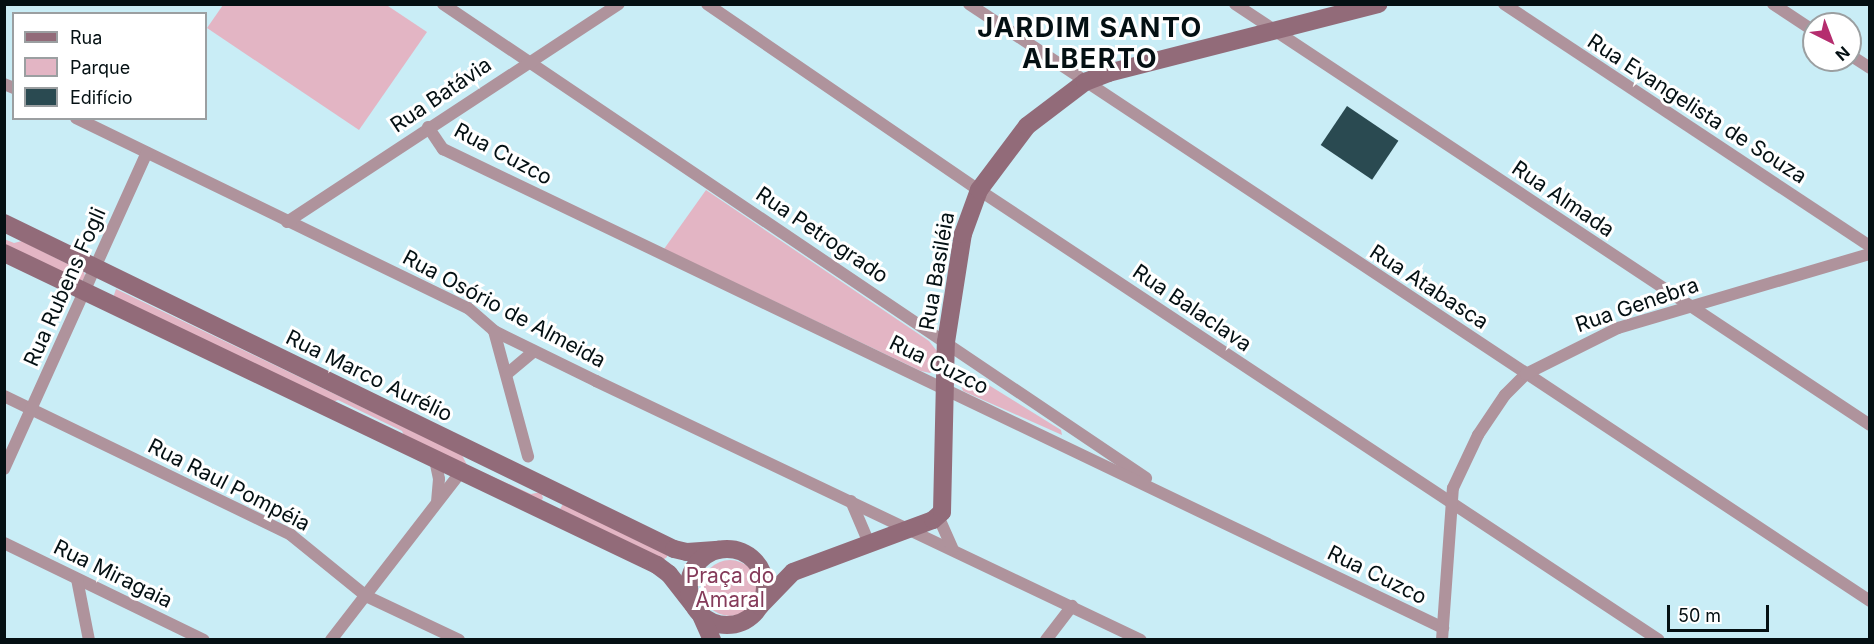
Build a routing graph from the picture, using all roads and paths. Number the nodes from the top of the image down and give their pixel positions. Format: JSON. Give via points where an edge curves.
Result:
{"nodes":[{"id":1,"x":443,"y":4,"type":"edge"},
{"id":2,"x":619,"y":4,"type":"edge"},
{"id":3,"x":706,"y":4,"type":"edge"},
{"id":4,"x":969,"y":4,"type":"edge"},
{"id":5,"x":1235,"y":4,"type":"edge"},
{"id":6,"x":1378,"y":4,"type":"edge"},
{"id":7,"x":1504,"y":4,"type":"edge"},
{"id":8,"x":1773,"y":4,"type":"edge"},
{"id":9,"x":1802,"y":24,"type":"edge"},
{"id":10,"x":1274,"y":30,"type":"junction"},
{"id":11,"x":527,"y":61,"type":"junction"},
{"id":12,"x":1085,"y":82,"type":"junction"},
{"id":13,"x":80,"y":120,"type":"edge"},
{"id":14,"x":428,"y":127,"type":"junction"},
{"id":15,"x":147,"y":153,"type":"junction"},
{"id":16,"x":979,"y":190,"type":"junction"},
{"id":17,"x":287,"y":222,"type":"junction"},
{"id":18,"x":4,"y":223,"type":"edge"},
{"id":19,"x":1869,"y":246,"type":"edge"},
{"id":20,"x":4,"y":253,"type":"edge"},
{"id":21,"x":1869,"y":254,"type":"edge"},
{"id":22,"x":95,"y":268,"type":"junction"},
{"id":23,"x":84,"y":292,"type":"junction"},
{"id":24,"x":1690,"y":307,"type":"junction"},
{"id":25,"x":494,"y":331,"type":"junction"},
{"id":26,"x":946,"y":342,"type":"junction"},
{"id":27,"x":534,"y":351,"type":"junction"},
{"id":28,"x":508,"y":373,"type":"junction"},
{"id":29,"x":1526,"y":374,"type":"junction"},
{"id":30,"x":947,"y":391,"type":"junction"},
{"id":31,"x":4,"y":396,"type":"edge"},
{"id":32,"x":32,"y":410,"type":"junction"},
{"id":33,"x":1869,"y":425,"type":"edge"},
{"id":34,"x":528,"y":456,"type":"dead end"},
{"id":35,"x":435,"y":459,"type":"junction"},
{"id":36,"x":4,"y":469,"type":"edge"},
{"id":37,"x":461,"y":472,"type":"junction"},
{"id":38,"x":552,"y":490,"type":"junction"},
{"id":39,"x":851,"y":500,"type":"junction"},
{"id":40,"x":1179,"y":500,"type":"junction"},
{"id":41,"x":437,"y":501,"type":"junction"},
{"id":42,"x":1450,"y":501,"type":"junction"},
{"id":43,"x":542,"y":511,"type":"junction"},
{"id":44,"x":938,"y":516,"type":"junction"},
{"id":45,"x":907,"y":529,"type":"junction"},
{"id":46,"x":4,"y":543,"type":"edge"},
{"id":47,"x":869,"y":543,"type":"junction"},
{"id":48,"x":719,"y":550,"type":"junction"},
{"id":49,"x":954,"y":550,"type":"junction"},
{"id":50,"x":749,"y":556,"type":"junction"},
{"id":51,"x":793,"y":572,"type":"junction"},
{"id":52,"x":78,"y":579,"type":"junction"},
{"id":53,"x":366,"y":596,"type":"junction"},
{"id":54,"x":1869,"y":601,"type":"edge"},
{"id":55,"x":1072,"y":606,"type":"junction"},
{"id":56,"x":697,"y":609,"type":"junction"},
{"id":57,"x":757,"y":610,"type":"junction"},
{"id":58,"x":1442,"y":634,"type":"edge"},
{"id":59,"x":89,"y":639,"type":"edge"},
{"id":60,"x":204,"y":639,"type":"edge"},
{"id":61,"x":331,"y":639,"type":"edge"},
{"id":62,"x":459,"y":639,"type":"edge"},
{"id":63,"x":712,"y":639,"type":"edge"},
{"id":64,"x":742,"y":639,"type":"edge"},
{"id":65,"x":1046,"y":639,"type":"edge"},
{"id":66,"x":1141,"y":639,"type":"edge"},
{"id":67,"x":1659,"y":639,"type":"edge"}],
"edges":[{"from":1,"to":11,"type":"street","name":"Rua Petrogrado"},
{"from":2,"to":11,"type":"street","name":"Rua Batávia"},
{"from":3,"to":16,"type":"street","name":"Rua Balaclava"},
{"from":4,"to":12,"type":"street","name":"Rua Atabasca"},
{"from":5,"to":10,"type":"street","name":"Rua Almada"},
{"from":6,"to":10,"type":"street","name":"Rua Basiléia"},
{"from":7,"to":19,"type":"street","name":"Rua Evangelista de Souza"},
{"from":8,"to":9,"type":"street"},
{"from":10,"to":12,"type":"street","name":"Rua Basiléia","via":[[1130,66]]},
{"from":10,"to":24,"type":"street","name":"Rua Almada"},
{"from":11,"to":14,"type":"street","name":"Rua Batávia"},
{"from":11,"to":26,"type":"street","name":"Rua Petrogrado"},
{"from":12,"to":16,"type":"street","name":"Rua Basiléia","via":[[1027,126]]},
{"from":12,"to":29,"type":"street","name":"Rua Atabasca"},
{"from":13,"to":15,"type":"street","name":"Rua Osório de Almeida"},
{"from":14,"to":17,"type":"street","name":"Rua Batávia"},
{"from":14,"to":30,"type":"street","name":"Rua Cuzco","via":[[443,149]]},
{"from":15,"to":17,"type":"street","name":"Rua Osório de Almeida"},
{"from":15,"to":22,"type":"street","name":"Rua Rubens Fogli"},
{"from":16,"to":26,"type":"street","name":"Rua Basiléia","via":[[963,234]]},
{"from":16,"to":42,"type":"street","name":"Rua Balaclava"},
{"from":17,"to":25,"type":"street","name":"Rua Osório de Almeida","via":[[468,308]]},
{"from":18,"to":22,"type":"street","name":"Rua Marco Aurélio"},
{"from":20,"to":23,"type":"street"},
{"from":21,"to":24,"type":"street","name":"Rua Genebra"},
{"from":22,"to":23,"type":"street","name":"Rua Rubens Fogli"},
{"from":22,"to":38,"type":"street","name":"Rua Marco Aurélio"},
{"from":23,"to":32,"type":"street","name":"Rua Rubens Fogli"},
{"from":23,"to":35,"type":"street"},
{"from":24,"to":29,"type":"street","name":"Rua Genebra","via":[[1595,336]]},
{"from":24,"to":33,"type":"street","name":"Rua Almada"},
{"from":25,"to":27,"type":"street","name":"Rua Osório de Almeida"},
{"from":25,"to":28,"type":"street"},
{"from":26,"to":30,"type":"street","name":"Rua Basiléia"},
{"from":26,"to":40,"type":"street","name":"Rua Petrogrado"},
{"from":27,"to":28,"type":"street"},
{"from":27,"to":39,"type":"street","name":"Rua Osório de Almeida"},
{"from":28,"to":34,"type":"street"},
{"from":29,"to":42,"type":"street","name":"Rua Genebra","via":[[1505,394],[1478,435]]},
{"from":29,"to":54,"type":"street","name":"Rua Atabasca"},
{"from":30,"to":40,"type":"street","name":"Rua Cuzco"},
{"from":30,"to":44,"type":"street","name":"Rua Basiléia","via":[[945,500]]},
{"from":31,"to":32,"type":"street","name":"Rua Raul Pompéia"},
{"from":32,"to":36,"type":"street","name":"Rua Rubens Fogli"},
{"from":32,"to":53,"type":"street","name":"Rua Raul Pompéia","via":[[291,535]]},
{"from":35,"to":37,"type":"street"},
{"from":35,"to":41,"type":"street","via":[[439,478]]},
{"from":37,"to":41,"type":"street"},
{"from":37,"to":43,"type":"street"},
{"from":38,"to":43,"type":"street"},
{"from":38,"to":48,"type":"street","name":"Rua Marco Aurélio","via":[[674,549]]},
{"from":39,"to":45,"type":"street","name":"Rua Osório de Almeida"},
{"from":39,"to":47,"type":"street"},
{"from":40,"to":58,"type":"street","name":"Rua Cuzco"},
{"from":41,"to":53,"type":"street"},
{"from":42,"to":58,"type":"street","name":"Rua Genebra"},
{"from":42,"to":67,"type":"street","name":"Rua Balaclava"},
{"from":43,"to":56,"type":"street","via":[[657,565]]},
{"from":44,"to":45,"type":"street"},
{"from":44,"to":49,"type":"street"},
{"from":45,"to":47,"type":"street"},
{"from":45,"to":49,"type":"street","name":"Rua Osório de Almeida"},
{"from":46,"to":52,"type":"street","name":"Rua Miragaia"},
{"from":47,"to":51,"type":"street"},
{"from":48,"to":50,"type":"street","via":[[732,549]]},
{"from":48,"to":56,"type":"street","via":[[704,557],[693,571],[689,588]]},
{"from":49,"to":55,"type":"street","name":"Rua Osório de Almeida"},
{"from":50,"to":51,"type":"street"},
{"from":50,"to":57,"type":"street","via":[[763,575],[765,591]]},
{"from":51,"to":57,"type":"street"},
{"from":52,"to":59,"type":"street"},
{"from":52,"to":60,"type":"street","name":"Rua Miragaia"},
{"from":53,"to":61,"type":"street"},
{"from":53,"to":62,"type":"street","name":"Rua Raul Pompéia"},
{"from":55,"to":65,"type":"street"},
{"from":55,"to":66,"type":"street","name":"Rua Osório de Almeida"},
{"from":56,"to":57,"type":"street","via":[[727,625],[742,622]]},
{"from":56,"to":63,"type":"street"},
{"from":57,"to":64,"type":"street"}]}
